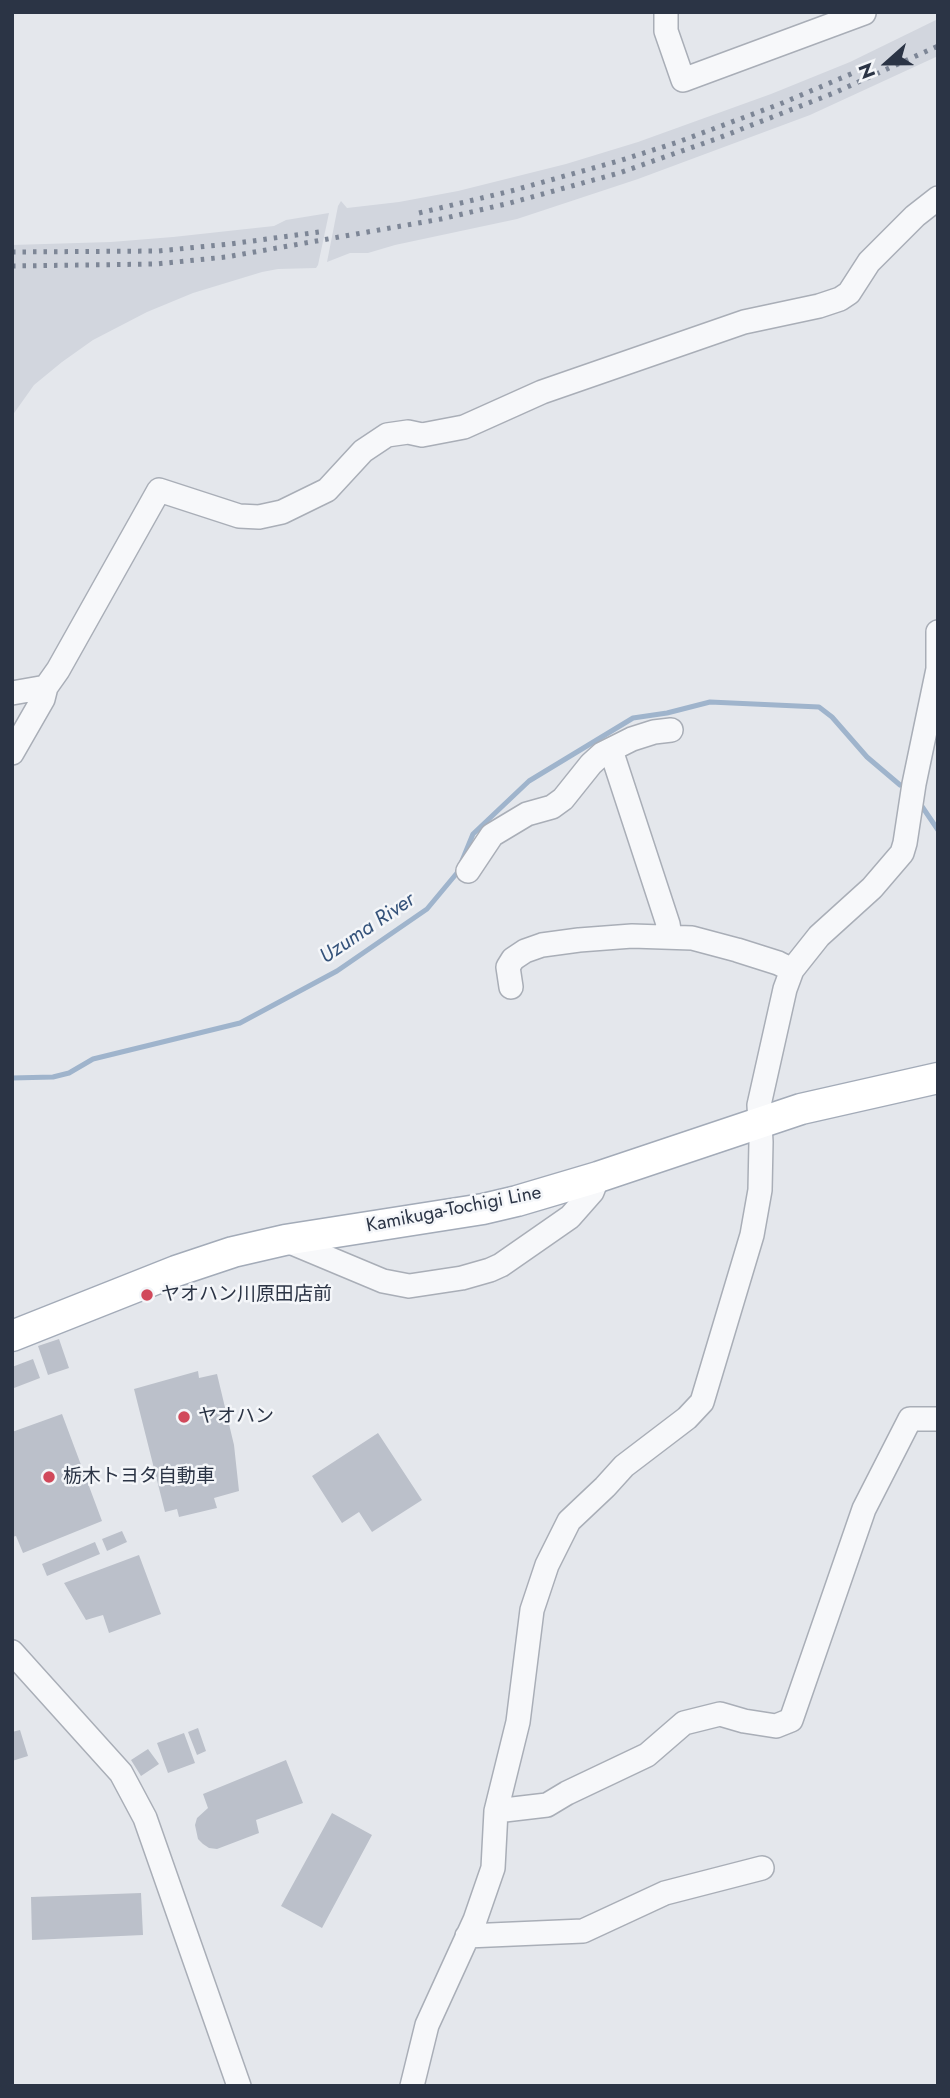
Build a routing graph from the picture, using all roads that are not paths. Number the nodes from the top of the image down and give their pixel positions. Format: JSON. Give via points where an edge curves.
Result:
{"nodes":[{"id":1,"x":666,"y":12,"type":"edge"},
{"id":2,"x":864,"y":13,"type":"edge"},
{"id":3,"x":938,"y":198,"type":"edge"},
{"id":4,"x":938,"y":632,"type":"edge"},
{"id":5,"x":46,"y":687,"type":"junction"},
{"id":6,"x":12,"y":693,"type":"edge"},
{"id":7,"x":671,"y":730,"type":"dead end"},
{"id":8,"x":611,"y":750,"type":"junction"},
{"id":9,"x":12,"y":753,"type":"edge"},
{"id":10,"x":468,"y":871,"type":"dead end"},
{"id":11,"x":670,"y":936,"type":"junction"},
{"id":12,"x":792,"y":970,"type":"junction"},
{"id":13,"x":511,"y":987,"type":"dead end"},
{"id":14,"x":938,"y":1078,"type":"edge"},
{"id":15,"x":760,"y":1122,"type":"junction"},
{"id":16,"x":598,"y":1177,"type":"junction"},
{"id":17,"x":285,"y":1240,"type":"junction"},
{"id":18,"x":12,"y":1336,"type":"edge"},
{"id":19,"x":938,"y":1419,"type":"edge"},
{"id":20,"x":12,"y":1652,"type":"edge"},
{"id":21,"x":496,"y":1811,"type":"junction"},
{"id":22,"x":762,"y":1868,"type":"dead end"},
{"id":23,"x":467,"y":1936,"type":"junction"},
{"id":24,"x":239,"y":2086,"type":"edge"},
{"id":25,"x":412,"y":2086,"type":"edge"}],
"edges":[{"from":1,"to":2,"type":"street","via":[[666,31],[683,80]]},
{"from":3,"to":5,"type":"street","via":[[869,262],[840,299],[744,321],[542,391],[464,427],[422,435],[387,435],[363,451],[327,490],[282,512],[239,516],[159,490]]},
{"from":4,"to":12,"type":"street","via":[[937,669],[902,853],[872,888],[819,936]]},
{"from":5,"to":6,"type":"street"},
{"from":5,"to":9,"type":"street"},
{"from":7,"to":8,"type":"street","via":[[632,739]]},
{"from":8,"to":10,"type":"street","via":[[591,764],[552,807],[527,814],[492,835]]},
{"from":8,"to":11,"type":"street"},
{"from":11,"to":12,"type":"street","via":[[737,950]]},
{"from":11,"to":13,"type":"street","via":[[579,940],[525,951],[508,967]]},
{"from":12,"to":15,"type":"street","via":[[759,1105]]},
{"from":14,"to":15,"type":"main road","name":"Kamikuga-Tochigi Line"},
{"from":15,"to":16,"type":"main road","name":"Kamikuga-Tochigi Line"},
{"from":15,"to":21,"type":"street","via":[[760,1190],[752,1235],[702,1402],[624,1466],[569,1521],[532,1610],[518,1722]]},
{"from":16,"to":17,"type":"main road","name":"Kamikuga-Tochigi Line","via":[[483,1209]]},
{"from":16,"to":17,"type":"street","via":[[592,1192],[570,1217],[495,1268],[451,1280],[409,1286],[383,1281]]},
{"from":17,"to":18,"type":"main road","name":"Kamikuga-Tochigi Line","via":[[176,1271]]},
{"from":19,"to":21,"type":"street","via":[[909,1419],[864,1509],[791,1720],[776,1726],[720,1714],[684,1723],[647,1755],[547,1805]]},
{"from":20,"to":24,"type":"street","via":[[121,1773],[145,1818]]},
{"from":21,"to":23,"type":"street","via":[[493,1868]]},
{"from":22,"to":23,"type":"street","via":[[665,1894],[583,1931]]},
{"from":23,"to":25,"type":"street","via":[[427,2025]]}]}
